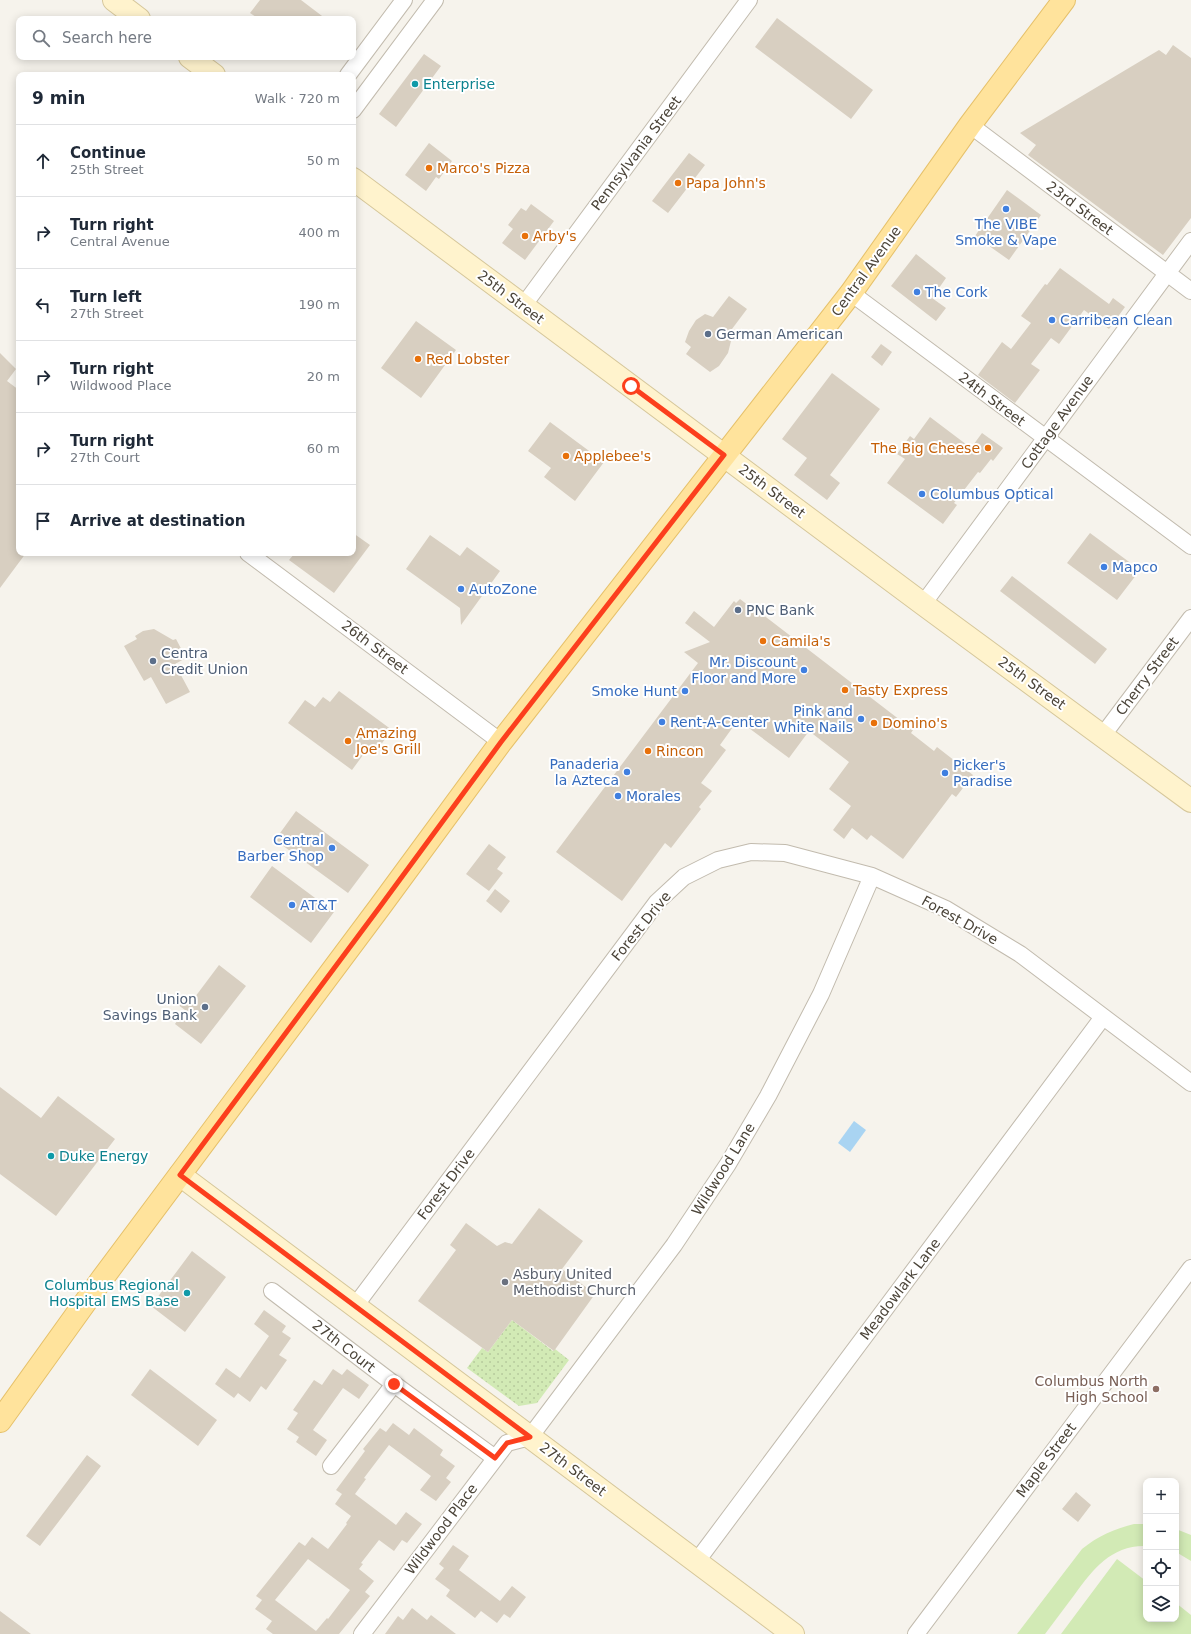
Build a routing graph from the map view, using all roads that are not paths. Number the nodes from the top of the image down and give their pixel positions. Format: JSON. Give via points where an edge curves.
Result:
{"nodes":[{"id":1,"x":114,"y":0,"type":"edge"},
{"id":2,"x":404,"y":0,"type":"edge"},
{"id":3,"x":435,"y":0,"type":"edge"},
{"id":4,"x":749,"y":0,"type":"edge"},
{"id":5,"x":1064,"y":0,"type":"edge"},
{"id":6,"x":135,"y":16,"type":"edge"},
{"id":7,"x":194,"y":60,"type":"edge"},
{"id":8,"x":210,"y":72,"type":"edge"},
{"id":9,"x":350,"y":72,"type":"edge"},
{"id":10,"x":356,"y":106,"type":"edge"},
{"id":11,"x":970,"y":125,"type":"junction"},
{"id":12,"x":356,"y":181,"type":"edge"},
{"id":13,"x":1191,"y":241,"type":"edge"},
{"id":14,"x":1166,"y":273,"type":"junction"},
{"id":15,"x":1191,"y":291,"type":"edge"},
{"id":16,"x":851,"y":294,"type":"junction"},
{"id":17,"x":523,"y":306,"type":"junction"},
{"id":18,"x":1045,"y":438,"type":"junction"},
{"id":19,"x":724,"y":455,"type":"junction"},
{"id":20,"x":1191,"y":546,"type":"edge"},
{"id":21,"x":252,"y":556,"type":"edge"},
{"id":22,"x":923,"y":604,"type":"junction"},
{"id":23,"x":1191,"y":618,"type":"edge"},
{"id":24,"x":1103,"y":735,"type":"junction"},
{"id":25,"x":501,"y":742,"type":"junction"},
{"id":26,"x":1191,"y":801,"type":"edge"},
{"id":27,"x":872,"y":876,"type":"junction"},
{"id":28,"x":1104,"y":1017,"type":"junction"},
{"id":29,"x":1191,"y":1083,"type":"edge"},
{"id":30,"x":180,"y":1175,"type":"junction"},
{"id":31,"x":1191,"y":1268,"type":"edge"},
{"id":32,"x":272,"y":1291,"type":"dead end"},
{"id":33,"x":355,"y":1306,"type":"junction"},
{"id":34,"x":394,"y":1384,"type":"junction"},
{"id":35,"x":0,"y":1421,"type":"edge"},
{"id":36,"x":530,"y":1437,"type":"junction"},
{"id":37,"x":495,"y":1458,"type":"junction"},
{"id":38,"x":331,"y":1466,"type":"dead end"},
{"id":39,"x":697,"y":1562,"type":"junction"},
{"id":40,"x":362,"y":1634,"type":"edge"},
{"id":41,"x":793,"y":1634,"type":"edge"},
{"id":42,"x":916,"y":1634,"type":"edge"}],
"edges":[{"from":1,"to":6,"type":"main road"},
{"from":2,"to":9,"type":"street"},
{"from":3,"to":10,"type":"street"},
{"from":4,"to":17,"type":"street","name":"Pennsylvania Street"},
{"from":5,"to":11,"type":"main road","name":"Central Avenue"},
{"from":7,"to":8,"type":"main road"},
{"from":11,"to":14,"type":"street","name":"23rd Street"},
{"from":11,"to":16,"type":"main road","name":"Central Avenue"},
{"from":12,"to":17,"type":"main road","name":"25th Street"},
{"from":13,"to":14,"type":"street","name":"Cottage Avenue"},
{"from":14,"to":15,"type":"street","name":"23rd Street"},
{"from":14,"to":18,"type":"street","name":"Cottage Avenue"},
{"from":16,"to":18,"type":"street","name":"24th Street"},
{"from":16,"to":19,"type":"main road","name":"Central Avenue"},
{"from":17,"to":19,"type":"main road","name":"25th Street"},
{"from":18,"to":20,"type":"street","name":"24th Street"},
{"from":18,"to":22,"type":"street","name":"Cottage Avenue"},
{"from":19,"to":22,"type":"main road","name":"25th Street"},
{"from":19,"to":25,"type":"main road","name":"Central Avenue"},
{"from":21,"to":25,"type":"street","name":"26th Street"},
{"from":22,"to":24,"type":"main road","name":"25th Street"},
{"from":23,"to":24,"type":"street","name":"Cherry Street"},
{"from":24,"to":26,"type":"main road","name":"25th Street"},
{"from":25,"to":30,"type":"main road","name":"Central Avenue"},
{"from":27,"to":28,"type":"street","name":"Forest Drive","via":[[946,909],[983,931],[1020,954]]},
{"from":27,"to":33,"type":"street","name":"Forest Drive","via":[[785,852],[751,852],[718,860],[684,877],[657,902]]},
{"from":27,"to":36,"type":"street","name":"Wildwood Lane","via":[[822,994],[768,1096],[728,1164],[674,1245]]},
{"from":28,"to":29,"type":"street","name":"Forest Drive"},
{"from":28,"to":39,"type":"street","name":"Meadowlark Lane"},
{"from":30,"to":33,"type":"main road","name":"27th Street"},
{"from":30,"to":35,"type":"main road","name":"Central Avenue","via":[[102,1278]]},
{"from":31,"to":42,"type":"street","name":"Maple Street"},
{"from":32,"to":34,"type":"street","name":"27th Court"},
{"from":33,"to":36,"type":"main road","name":"27th Street"},
{"from":34,"to":37,"type":"street","name":"27th Court"},
{"from":34,"to":38,"type":"street"},
{"from":36,"to":37,"type":"street","name":"Wildwood Place","via":[[507,1443]]},
{"from":36,"to":39,"type":"main road","name":"27th Street"},
{"from":37,"to":40,"type":"street","name":"Wildwood Place"},
{"from":39,"to":41,"type":"main road","name":"27th Street"}]}
